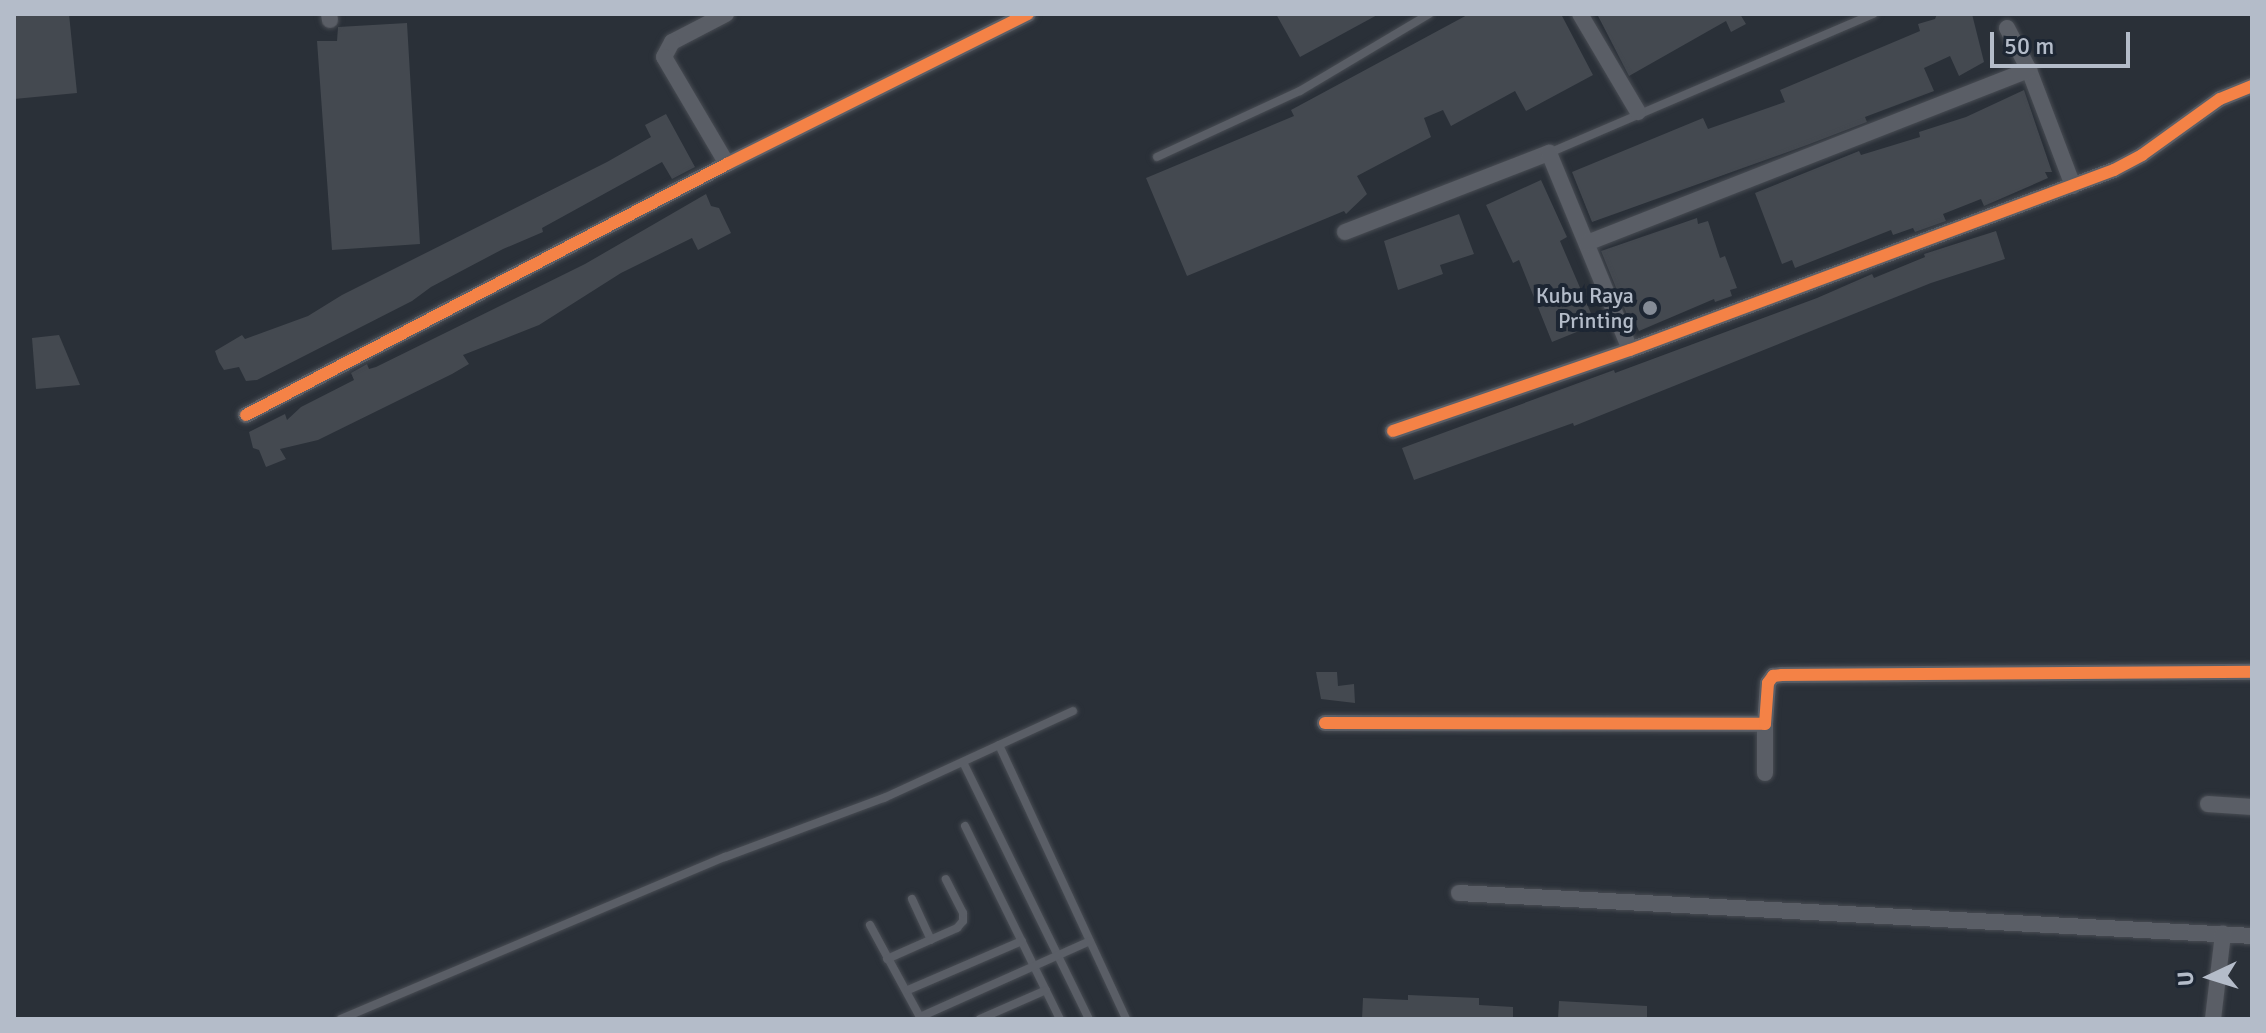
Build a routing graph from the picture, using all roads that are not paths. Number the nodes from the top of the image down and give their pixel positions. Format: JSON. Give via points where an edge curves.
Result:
{"nodes":[{"id":1,"x":726,"y":14,"type":"edge"},
{"id":2,"x":1028,"y":14,"type":"edge"},
{"id":3,"x":1429,"y":14,"type":"edge"},
{"id":4,"x":1580,"y":14,"type":"edge"},
{"id":5,"x":1873,"y":14,"type":"edge"},
{"id":6,"x":2004,"y":21,"type":"edge"},
{"id":7,"x":2029,"y":70,"type":"junction"},
{"id":8,"x":2252,"y":86,"type":"edge"},
{"id":9,"x":1638,"y":112,"type":"junction"},
{"id":10,"x":1549,"y":153,"type":"junction"},
{"id":11,"x":1157,"y":157,"type":"dead end"},
{"id":12,"x":727,"y":164,"type":"junction"},
{"id":13,"x":2073,"y":186,"type":"junction"},
{"id":14,"x":1345,"y":232,"type":"dead end"},
{"id":15,"x":1587,"y":243,"type":"junction"},
{"id":16,"x":1630,"y":350,"type":"junction"},
{"id":17,"x":246,"y":415,"type":"dead end"},
{"id":18,"x":1393,"y":431,"type":"dead end"},
{"id":19,"x":2252,"y":672,"type":"edge"},
{"id":20,"x":1073,"y":711,"type":"dead end"},
{"id":21,"x":1325,"y":723,"type":"dead end"},
{"id":22,"x":1765,"y":724,"type":"junction"},
{"id":23,"x":999,"y":745,"type":"junction"},
{"id":24,"x":963,"y":762,"type":"junction"},
{"id":25,"x":1765,"y":773,"type":"dead end"},
{"id":26,"x":2208,"y":804,"type":"dead end"},
{"id":27,"x":2252,"y":807,"type":"edge"},
{"id":28,"x":965,"y":826,"type":"dead end"},
{"id":29,"x":946,"y":879,"type":"dead end"},
{"id":30,"x":1459,"y":893,"type":"dead end"},
{"id":31,"x":912,"y":899,"type":"dead end"},
{"id":32,"x":870,"y":925,"type":"dead end"},
{"id":33,"x":2223,"y":934,"type":"junction"},
{"id":34,"x":2252,"y":936,"type":"edge"},
{"id":35,"x":931,"y":940,"type":"junction"},
{"id":36,"x":1022,"y":941,"type":"junction"},
{"id":37,"x":1090,"y":941,"type":"junction"},
{"id":38,"x":1058,"y":955,"type":"junction"},
{"id":39,"x":887,"y":959,"type":"junction"},
{"id":40,"x":1034,"y":965,"type":"junction"},
{"id":41,"x":908,"y":990,"type":"junction"},
{"id":42,"x":1046,"y":990,"type":"junction"},
{"id":43,"x":921,"y":1018,"type":"edge"},
{"id":44,"x":341,"y":1019,"type":"edge"},
{"id":45,"x":980,"y":1019,"type":"edge"},
{"id":46,"x":1060,"y":1019,"type":"edge"},
{"id":47,"x":1089,"y":1019,"type":"edge"},
{"id":48,"x":1126,"y":1019,"type":"edge"},
{"id":49,"x":2213,"y":1019,"type":"edge"}],
"edges":[{"from":1,"to":12,"type":"street","via":[[672,42],[664,57]]},
{"from":2,"to":12,"type":"street"},
{"from":3,"to":11,"type":"lane","via":[[1300,91]]},
{"from":4,"to":9,"type":"street"},
{"from":5,"to":9,"type":"lane"},
{"from":6,"to":7,"type":"street"},
{"from":7,"to":13,"type":"street"},
{"from":7,"to":15,"type":"street"},
{"from":8,"to":13,"type":"street","via":[[2220,99],[2142,155]]},
{"from":9,"to":10,"type":"lane"},
{"from":10,"to":14,"type":"street"},
{"from":10,"to":15,"type":"street"},
{"from":12,"to":17,"type":"street"},
{"from":13,"to":16,"type":"street"},
{"from":15,"to":16,"type":"street"},
{"from":16,"to":18,"type":"street"},
{"from":19,"to":22,"type":"street","via":[[1782,675],[1768,683]]},
{"from":20,"to":23,"type":"lane"},
{"from":21,"to":22,"type":"street"},
{"from":22,"to":25,"type":"street"},
{"from":23,"to":24,"type":"lane"},
{"from":23,"to":37,"type":"lane"},
{"from":24,"to":38,"type":"lane"},
{"from":24,"to":44,"type":"lane"},
{"from":26,"to":27,"type":"street"},
{"from":28,"to":36,"type":"lane"},
{"from":29,"to":35,"type":"lane","via":[[963,921]]},
{"from":30,"to":33,"type":"street"},
{"from":31,"to":35,"type":"lane"},
{"from":32,"to":39,"type":"lane"},
{"from":33,"to":34,"type":"street"},
{"from":33,"to":49,"type":"street"},
{"from":35,"to":39,"type":"lane"},
{"from":36,"to":40,"type":"lane"},
{"from":36,"to":41,"type":"lane"},
{"from":37,"to":38,"type":"lane"},
{"from":37,"to":48,"type":"lane"},
{"from":38,"to":40,"type":"lane"},
{"from":38,"to":47,"type":"lane"},
{"from":39,"to":41,"type":"lane"},
{"from":40,"to":42,"type":"lane"},
{"from":40,"to":43,"type":"lane"},
{"from":41,"to":43,"type":"lane"},
{"from":42,"to":45,"type":"lane"},
{"from":42,"to":46,"type":"lane"}]}
